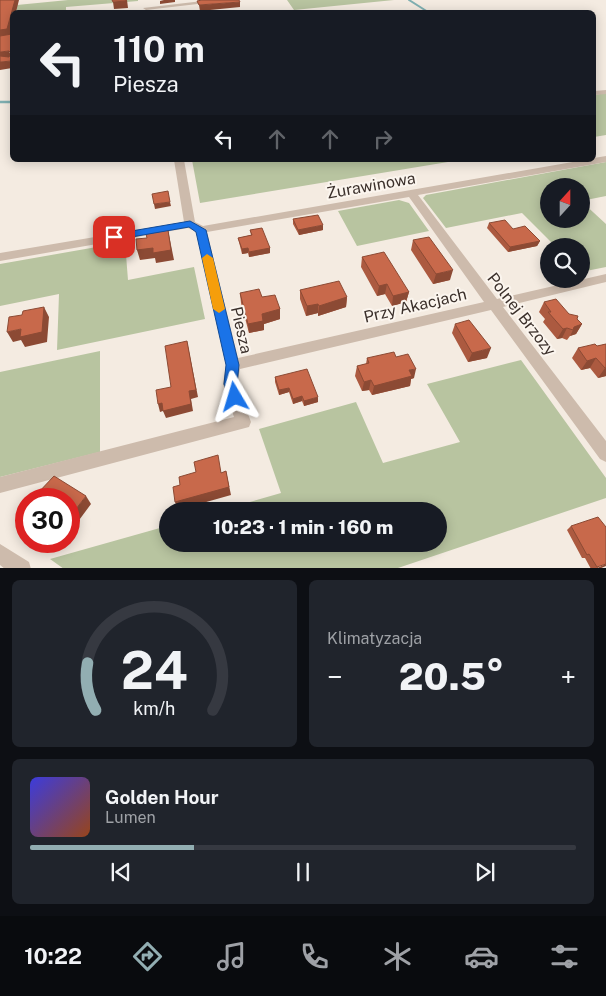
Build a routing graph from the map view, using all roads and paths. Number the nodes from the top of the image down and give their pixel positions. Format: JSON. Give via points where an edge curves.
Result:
{"nodes":[{"id":1,"x":144,"y":0,"type":"edge"},
{"id":2,"x":229,"y":0,"type":"edge"},
{"id":3,"x":147,"y":10,"type":"edge"},
{"id":4,"x":180,"y":162,"type":"edge"},
{"id":5,"x":589,"y":162,"type":"edge"},
{"id":6,"x":412,"y":194,"type":"junction"},
{"id":7,"x":196,"y":227,"type":"junction"},
{"id":8,"x":0,"y":256,"type":"edge"},
{"id":9,"x":606,"y":278,"type":"edge"},
{"id":10,"x":492,"y":305,"type":"junction"},
{"id":11,"x":233,"y":365,"type":"junction"},
{"id":12,"x":606,"y":454,"type":"edge"},
{"id":13,"x":0,"y":485,"type":"edge"},
{"id":14,"x":0,"y":553,"type":"edge"},
{"id":15,"x":22,"y":568,"type":"edge"}],
"edges":[{"from":1,"to":3,"type":"street"},
{"from":2,"to":3,"type":"street"},
{"from":4,"to":7,"type":"street","name":"Piesza"},
{"from":5,"to":6,"type":"street","name":"Żurawinowa"},
{"from":6,"to":7,"type":"street","name":"Żurawinowa"},
{"from":6,"to":10,"type":"street","name":"Polnej Brzozy"},
{"from":7,"to":8,"type":"street"},
{"from":7,"to":11,"type":"street","name":"Piesza"},
{"from":9,"to":10,"type":"street","name":"Przy Akacjach"},
{"from":10,"to":11,"type":"street","name":"Przy Akacjach"},
{"from":10,"to":12,"type":"street","name":"Polnej Brzozy"},
{"from":11,"to":13,"type":"street","name":"Piesza","via":[[230,384],[243,422]]},
{"from":14,"to":15,"type":"street"}]}
